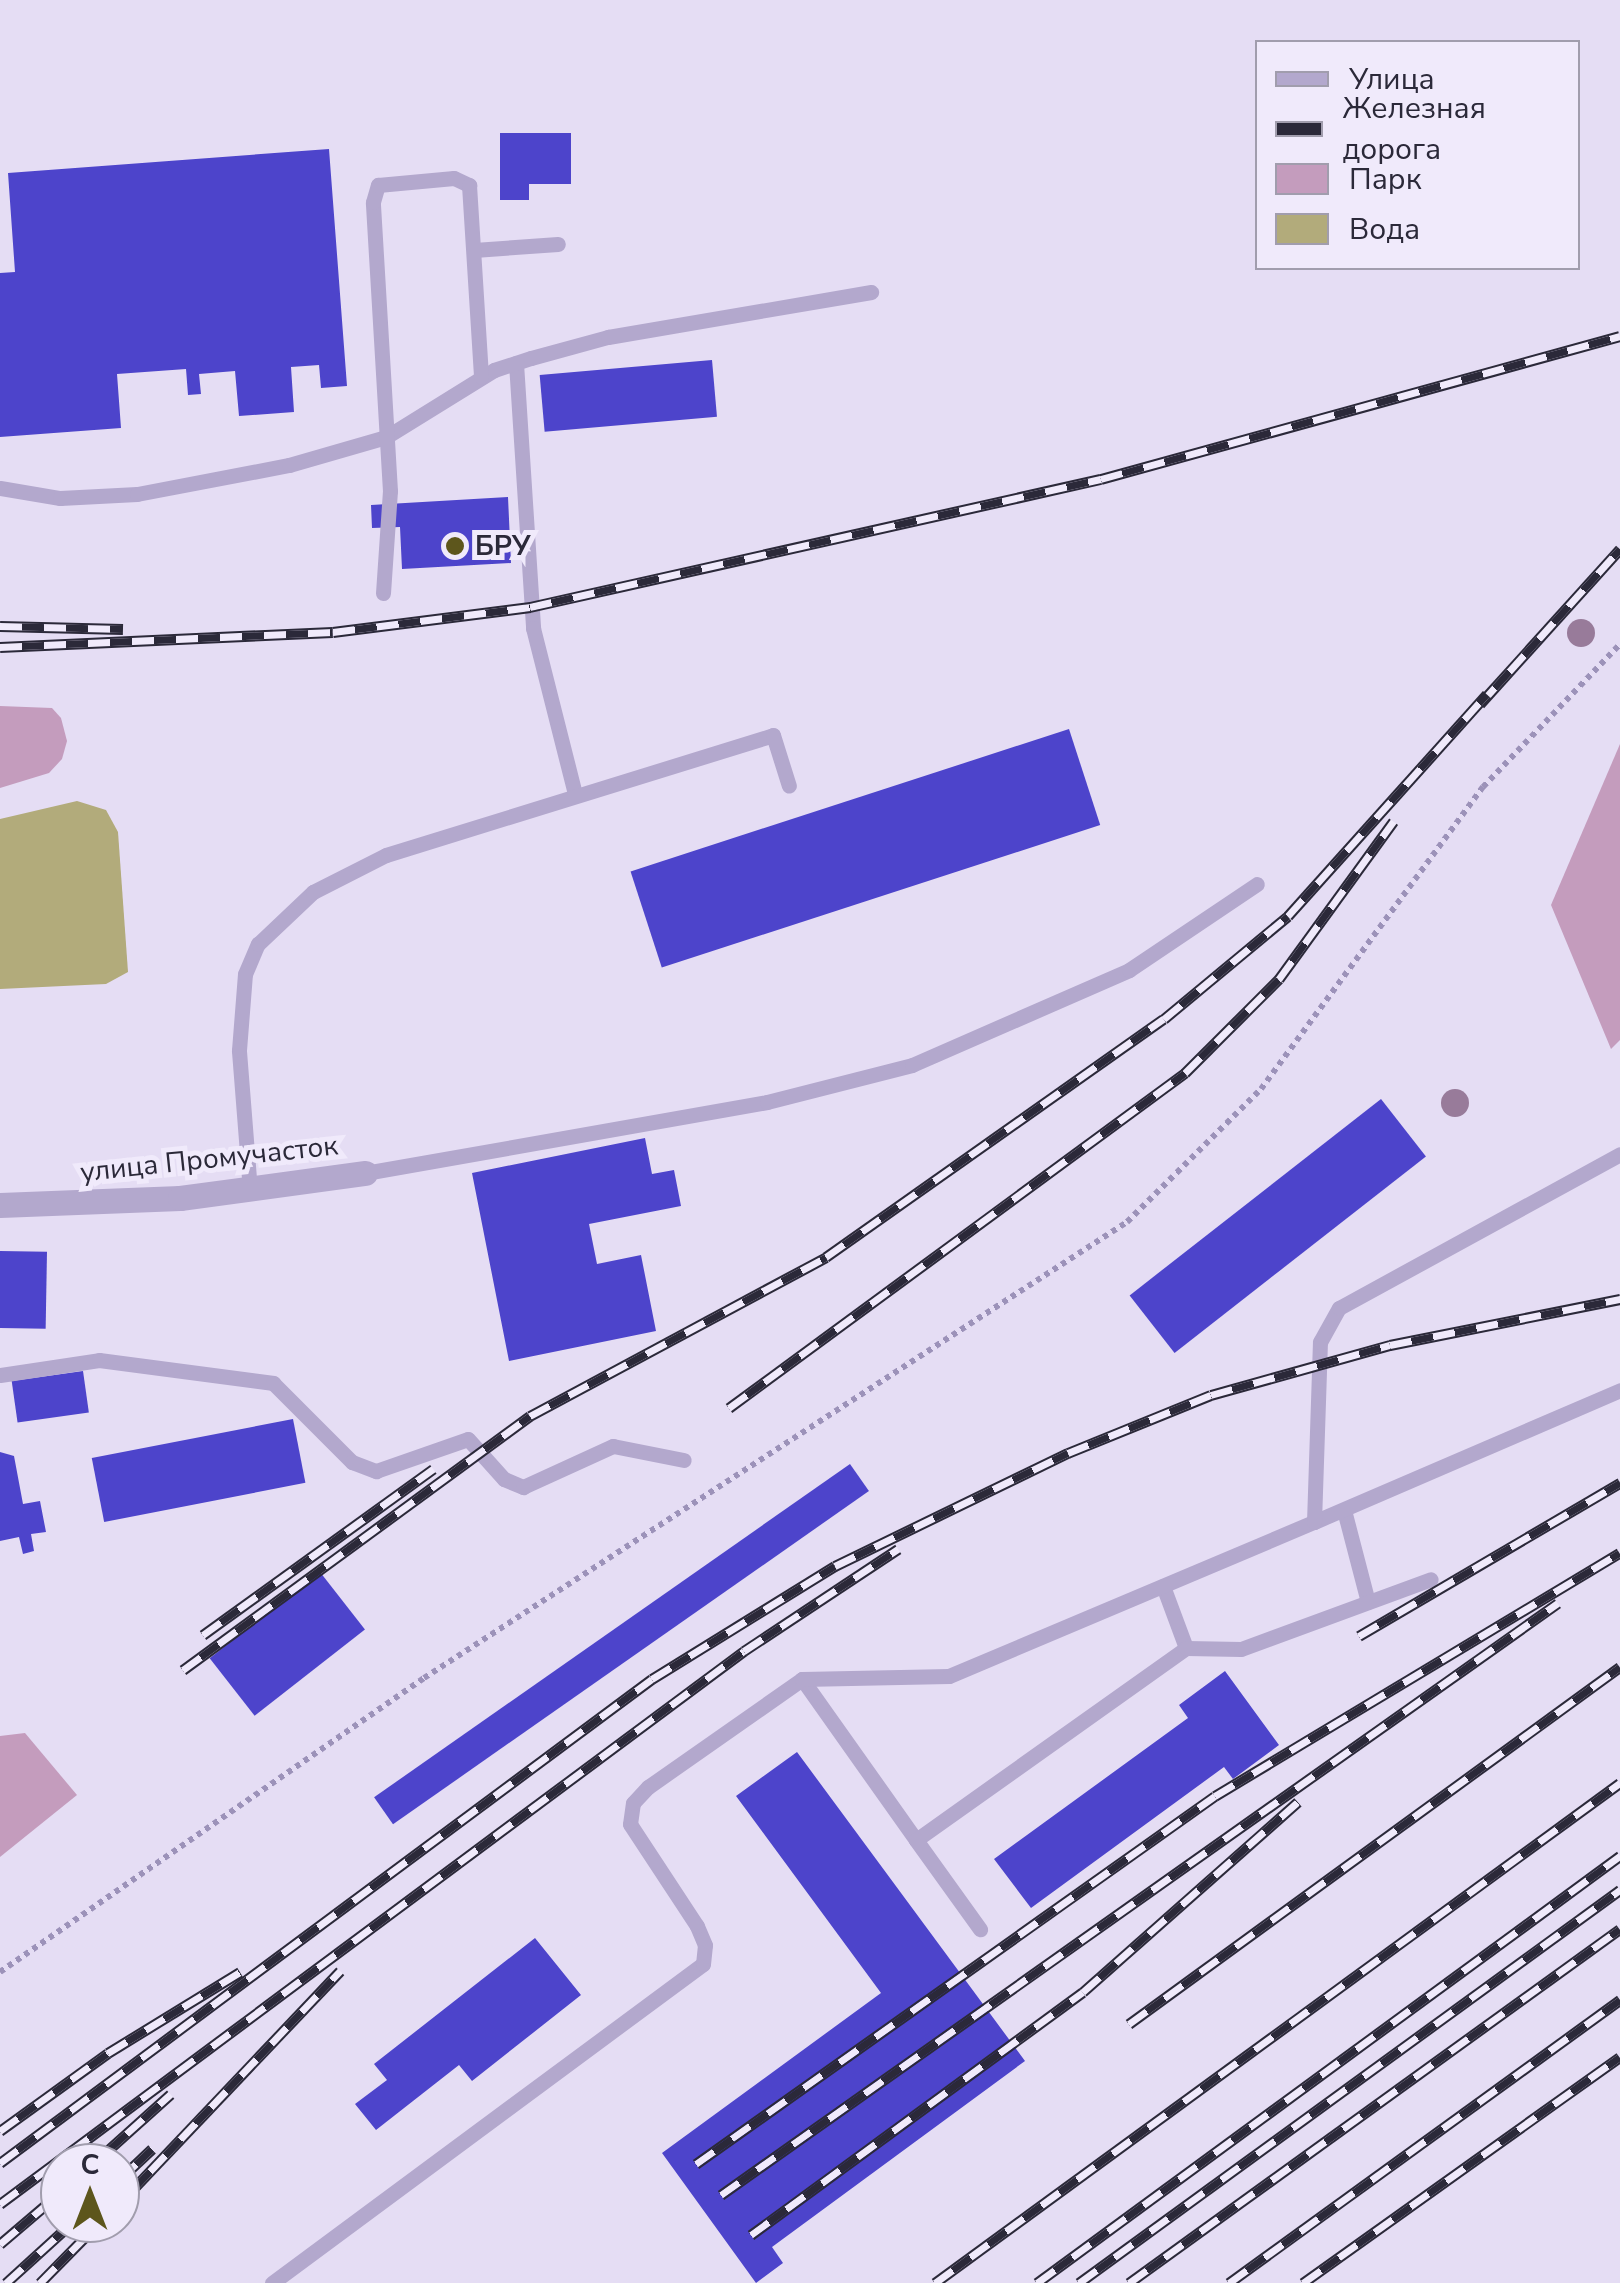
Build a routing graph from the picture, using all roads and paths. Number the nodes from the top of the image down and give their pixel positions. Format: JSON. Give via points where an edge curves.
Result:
{"nodes":[{"id":1,"x":558,"y":244,"type":"dead end"},
{"id":2,"x":474,"y":250,"type":"junction"},
{"id":3,"x":871,"y":292,"type":"dead end"},
{"id":4,"x":516,"y":363,"type":"junction"},
{"id":5,"x":481,"y":378,"type":"junction"},
{"id":6,"x":386,"y":437,"type":"junction"},
{"id":7,"x":0,"y":488,"type":"edge"},
{"id":8,"x":383,"y":592,"type":"dead end"},
{"id":9,"x":1620,"y":644,"type":"edge"},
{"id":10,"x":790,"y":786,"type":"dead end"},
{"id":11,"x":575,"y":794,"type":"junction"},
{"id":12,"x":1257,"y":884,"type":"dead end"},
{"id":13,"x":1620,"y":1154,"type":"edge"},
{"id":14,"x":364,"y":1173,"type":"joint"},
{"id":15,"x":250,"y":1191,"type":"junction"},
{"id":16,"x":0,"y":1204,"type":"edge"},
{"id":17,"x":0,"y":1376,"type":"edge"},
{"id":18,"x":1620,"y":1390,"type":"edge"},
{"id":19,"x":684,"y":1460,"type":"dead end"},
{"id":20,"x":1344,"y":1510,"type":"junction"},
{"id":21,"x":1314,"y":1522,"type":"junction"},
{"id":22,"x":1430,"y":1579,"type":"dead end"},
{"id":23,"x":1163,"y":1586,"type":"junction"},
{"id":24,"x":1368,"y":1602,"type":"junction"},
{"id":25,"x":1186,"y":1648,"type":"junction"},
{"id":26,"x":802,"y":1679,"type":"junction"},
{"id":27,"x":916,"y":1840,"type":"junction"},
{"id":28,"x":980,"y":1929,"type":"dead end"},
{"id":29,"x":0,"y":1972,"type":"edge"},
{"id":30,"x":272,"y":2283,"type":"edge"}],
"edges":[{"from":1,"to":2,"type":"lane"},
{"from":2,"to":5,"type":"lane"},
{"from":2,"to":6,"type":"lane","via":[[469,185],[463,180],[392,182],[374,192]]},
{"from":3,"to":4,"type":"lane","via":[[608,337]]},
{"from":4,"to":5,"type":"lane"},
{"from":4,"to":11,"type":"lane","via":[[532,628]]},
{"from":5,"to":6,"type":"lane"},
{"from":6,"to":7,"type":"lane","via":[[138,494],[60,498]]},
{"from":6,"to":8,"type":"lane"},
{"from":9,"to":29,"type":"path","via":[[1482,787],[1261,1090],[1127,1222],[424,1678]]},
{"from":10,"to":11,"type":"lane","via":[[773,735]]},
{"from":11,"to":15,"type":"lane","via":[[348,871],[313,892],[258,944],[240,1009]]},
{"from":12,"to":14,"type":"lane","via":[[1129,970],[912,1065],[767,1102]]},
{"from":13,"to":21,"type":"lane","via":[[1339,1308],[1320,1342]]},
{"from":14,"to":15,"type":"street","name":"улица Промучасток"},
{"from":15,"to":16,"type":"street","name":"улица Промучасток"},
{"from":17,"to":19,"type":"lane","via":[[99,1360],[274,1383],[352,1462],[376,1470],[468,1440],[504,1479],[523,1487],[612,1446]]},
{"from":18,"to":20,"type":"lane"},
{"from":20,"to":21,"type":"lane"},
{"from":20,"to":24,"type":"lane"},
{"from":21,"to":23,"type":"lane"},
{"from":22,"to":24,"type":"lane"},
{"from":23,"to":25,"type":"lane"},
{"from":23,"to":26,"type":"lane","via":[[949,1676]]},
{"from":24,"to":25,"type":"lane","via":[[1241,1650]]},
{"from":25,"to":27,"type":"lane"},
{"from":26,"to":27,"type":"lane"},
{"from":26,"to":30,"type":"lane","via":[[633,1804],[630,1824],[697,1926],[703,1964]]},
{"from":27,"to":28,"type":"lane"}]}
